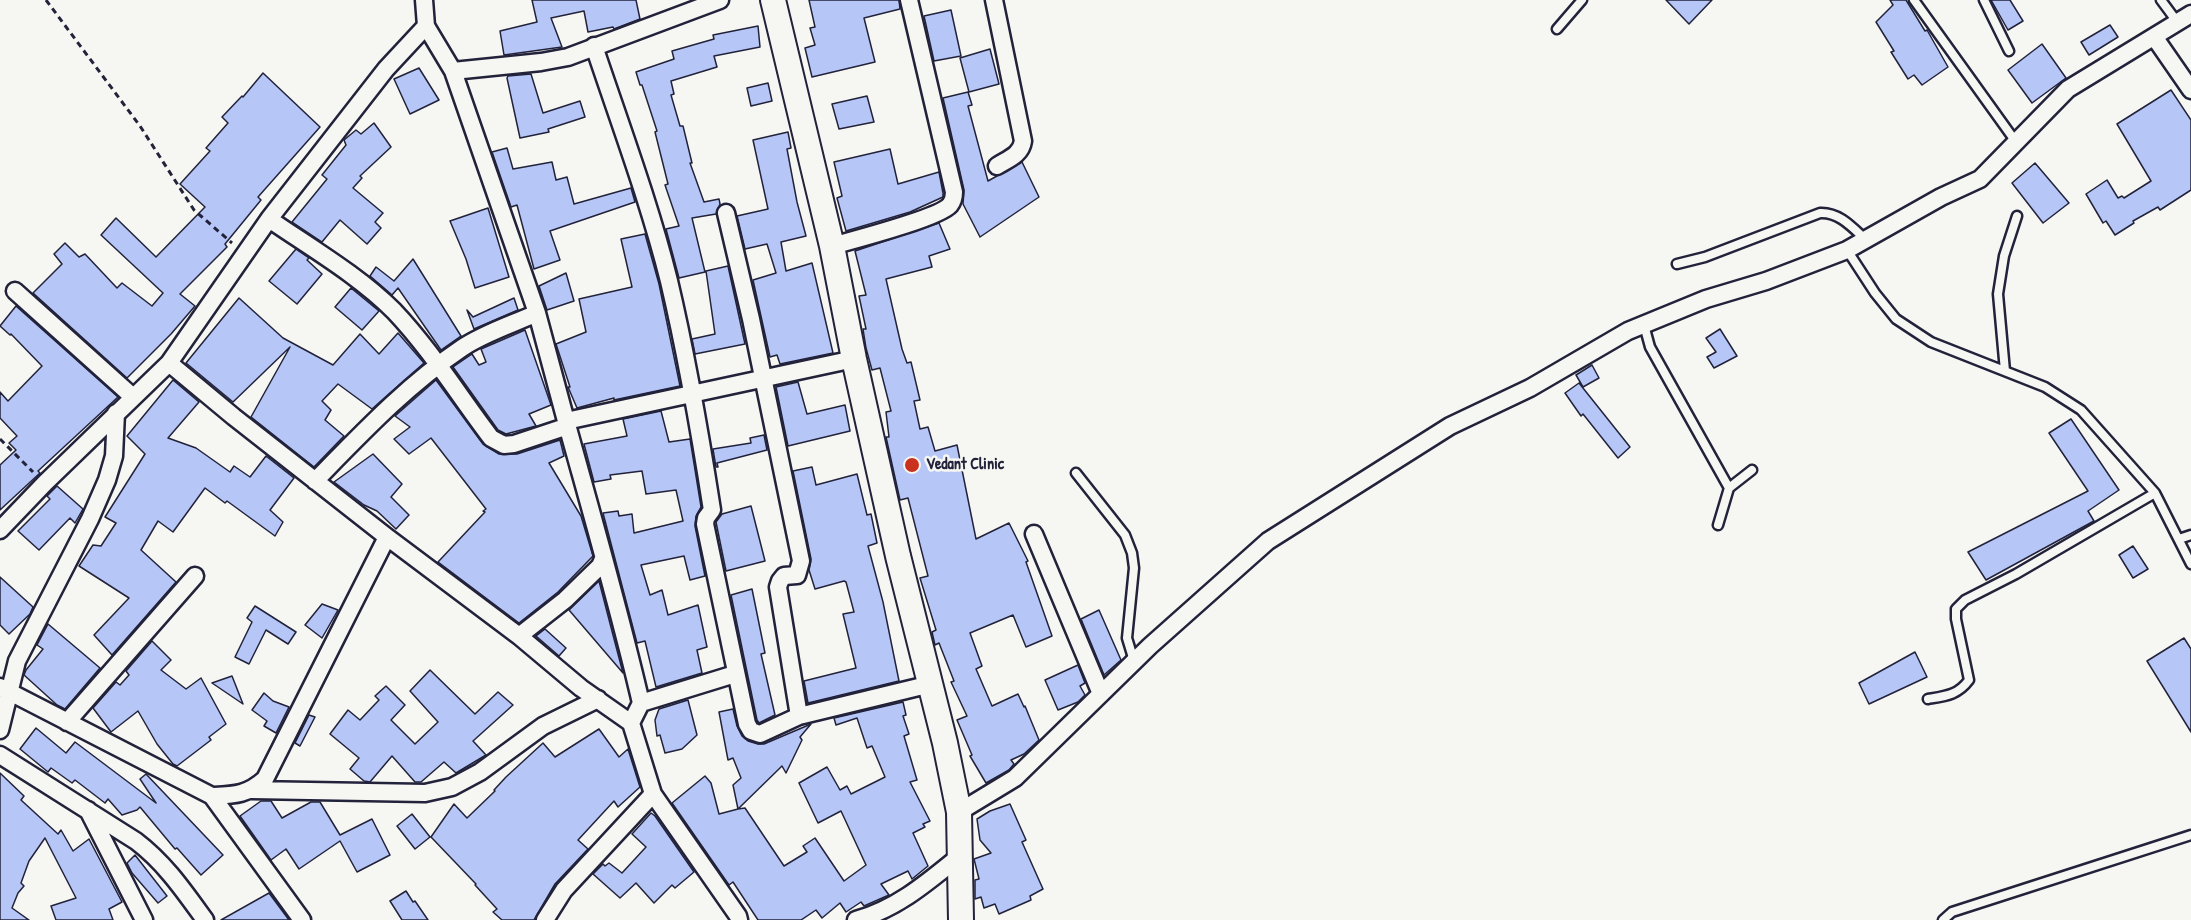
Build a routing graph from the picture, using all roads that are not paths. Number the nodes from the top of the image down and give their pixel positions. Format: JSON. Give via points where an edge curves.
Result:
{"nodes":[{"id":1,"x":424,"y":0,"type":"edge"},
{"id":2,"x":720,"y":0,"type":"edge"},
{"id":3,"x":773,"y":0,"type":"edge"},
{"id":4,"x":909,"y":0,"type":"edge"},
{"id":5,"x":994,"y":0,"type":"edge"},
{"id":6,"x":1582,"y":0,"type":"edge"},
{"id":7,"x":1914,"y":0,"type":"edge"},
{"id":8,"x":1984,"y":0,"type":"edge"},
{"id":9,"x":2161,"y":0,"type":"edge"},
{"id":10,"x":2185,"y":19,"type":"edge"},
{"id":11,"x":426,"y":26,"type":"junction"},
{"id":12,"x":1557,"y":29,"type":"dead end"},
{"id":13,"x":2155,"y":38,"type":"junction"},
{"id":14,"x":594,"y":46,"type":"junction"},
{"id":15,"x":2009,"y":51,"type":"dead end"},
{"id":16,"x":453,"y":71,"type":"junction"},
{"id":17,"x":2190,"y":86,"type":"edge"},
{"id":18,"x":2016,"y":142,"type":"junction"},
{"id":19,"x":997,"y":166,"type":"dead end"},
{"id":20,"x":726,"y":213,"type":"dead end"},
{"id":21,"x":2017,"y":216,"type":"dead end"},
{"id":22,"x":269,"y":219,"type":"junction"},
{"id":23,"x":1867,"y":240,"type":"junction"},
{"id":24,"x":832,"y":246,"type":"junction"},
{"id":25,"x":1847,"y":250,"type":"junction"},
{"id":26,"x":1677,"y":264,"type":"dead end"},
{"id":27,"x":15,"y":291,"type":"dead end"},
{"id":28,"x":537,"y":313,"type":"junction"},
{"id":29,"x":1644,"y":325,"type":"junction"},
{"id":30,"x":854,"y":359,"type":"junction"},
{"id":31,"x":169,"y":363,"type":"junction"},
{"id":32,"x":440,"y":365,"type":"junction"},
{"id":33,"x":2006,"y":371,"type":"junction"},
{"id":34,"x":763,"y":379,"type":"junction"},
{"id":35,"x":693,"y":394,"type":"junction"},
{"id":36,"x":133,"y":397,"type":"junction"},
{"id":37,"x":116,"y":413,"type":"junction"},
{"id":38,"x":567,"y":423,"type":"junction"},
{"id":39,"x":1752,"y":470,"type":"dead end"},
{"id":40,"x":1076,"y":473,"type":"dead end"},
{"id":41,"x":315,"y":481,"type":"junction"},
{"id":42,"x":1729,"y":488,"type":"junction"},
{"id":43,"x":2155,"y":493,"type":"junction"},
{"id":44,"x":1718,"y":525,"type":"dead end"},
{"id":45,"x":0,"y":530,"type":"edge"},
{"id":46,"x":1034,"y":534,"type":"dead end"},
{"id":47,"x":2191,"y":535,"type":"edge"},
{"id":48,"x":387,"y":537,"type":"junction"},
{"id":49,"x":2179,"y":539,"type":"junction"},
{"id":50,"x":603,"y":559,"type":"junction"},
{"id":51,"x":2191,"y":564,"type":"edge"},
{"id":52,"x":195,"y":576,"type":"dead end"},
{"id":53,"x":519,"y":636,"type":"junction"},
{"id":54,"x":1135,"y":661,"type":"junction"},
{"id":55,"x":735,"y":674,"type":"junction"},
{"id":56,"x":931,"y":684,"type":"junction"},
{"id":57,"x":5,"y":690,"type":"edge"},
{"id":58,"x":1101,"y":694,"type":"junction"},
{"id":59,"x":598,"y":699,"type":"junction"},
{"id":60,"x":1928,"y":699,"type":"dead end"},
{"id":61,"x":641,"y":702,"type":"junction"},
{"id":62,"x":799,"y":716,"type":"junction"},
{"id":63,"x":67,"y":722,"type":"junction"},
{"id":64,"x":631,"y":723,"type":"junction"},
{"id":65,"x":0,"y":730,"type":"edge"},
{"id":66,"x":0,"y":755,"type":"edge"},
{"id":67,"x":252,"y":790,"type":"junction"},
{"id":68,"x":653,"y":794,"type":"junction"},
{"id":69,"x":212,"y":796,"type":"junction"},
{"id":70,"x":87,"y":810,"type":"junction"},
{"id":71,"x":959,"y":812,"type":"junction"},
{"id":72,"x":2191,"y":835,"type":"edge"},
{"id":73,"x":961,"y":855,"type":"junction"},
{"id":74,"x":144,"y":920,"type":"edge"},
{"id":75,"x":205,"y":920,"type":"edge"},
{"id":76,"x":302,"y":920,"type":"edge"},
{"id":77,"x":545,"y":920,"type":"edge"},
{"id":78,"x":739,"y":920,"type":"edge"},
{"id":79,"x":856,"y":920,"type":"edge"},
{"id":80,"x":961,"y":920,"type":"edge"},
{"id":81,"x":1943,"y":920,"type":"edge"}],
"edges":[{"from":1,"to":11,"type":"street"},
{"from":2,"to":14,"type":"street"},
{"from":3,"to":24,"type":"main road"},
{"from":4,"to":24,"type":"street","via":[[953,199],[949,206],[928,218]]},
{"from":5,"to":19,"type":"street","via":[[1023,141],[1018,153]]},
{"from":6,"to":12,"type":"lane"},
{"from":7,"to":18,"type":"lane"},
{"from":8,"to":15,"type":"lane"},
{"from":9,"to":10,"type":"lane"},
{"from":10,"to":13,"type":"street"},
{"from":11,"to":16,"type":"street"},
{"from":11,"to":22,"type":"street","via":[[386,69]]},
{"from":13,"to":17,"type":"street"},
{"from":13,"to":18,"type":"street","via":[[2068,89]]},
{"from":14,"to":16,"type":"street","via":[[568,57],[541,62]]},
{"from":14,"to":35,"type":"street","via":[[669,280]]},
{"from":16,"to":28,"type":"street"},
{"from":18,"to":23,"type":"street","via":[[1980,179]]},
{"from":20,"to":34,"type":"street"},
{"from":21,"to":33,"type":"lane","via":[[2004,256],[1998,294]]},
{"from":22,"to":31,"type":"street"},
{"from":22,"to":32,"type":"street","via":[[377,296]]},
{"from":23,"to":25,"type":"street"},
{"from":23,"to":26,"type":"lane","via":[[1841,218],[1820,213]]},
{"from":24,"to":30,"type":"main road"},
{"from":25,"to":29,"type":"street"},
{"from":25,"to":33,"type":"lane","via":[[1896,319],[1931,342]]},
{"from":27,"to":36,"type":"street"},
{"from":28,"to":32,"type":"street","via":[[464,347]]},
{"from":28,"to":38,"type":"street"},
{"from":29,"to":42,"type":"lane","via":[[1650,347]]},
{"from":29,"to":54,"type":"street","via":[[1530,388],[1450,426],[1268,541]]},
{"from":30,"to":34,"type":"street"},
{"from":30,"to":56,"type":"main road"},
{"from":31,"to":36,"type":"street"},
{"from":31,"to":41,"type":"street"},
{"from":32,"to":38,"type":"street","via":[[491,438],[504,445]]},
{"from":32,"to":41,"type":"street","via":[[394,401]]},
{"from":33,"to":43,"type":"lane","via":[[2045,387],[2081,410]]},
{"from":34,"to":35,"type":"street"},
{"from":34,"to":62,"type":"street","via":[[801,561],[797,575],[784,576],[778,587]]},
{"from":35,"to":38,"type":"street"},
{"from":35,"to":55,"type":"street","via":[[712,510],[705,524]]},
{"from":36,"to":37,"type":"street"},
{"from":37,"to":45,"type":"street"},
{"from":37,"to":57,"type":"street","via":[[114,456],[107,480]]},
{"from":38,"to":50,"type":"street"},
{"from":39,"to":42,"type":"lane"},
{"from":40,"to":54,"type":"lane","via":[[1125,536],[1132,553],[1127,638]]},
{"from":41,"to":48,"type":"street"},
{"from":42,"to":44,"type":"lane"},
{"from":43,"to":49,"type":"lane"},
{"from":43,"to":60,"type":"lane","via":[[1965,600],[1956,609],[1956,619],[1969,680],[1962,691]]},
{"from":46,"to":58,"type":"street"},
{"from":47,"to":49,"type":"lane"},
{"from":48,"to":53,"type":"street"},
{"from":48,"to":67,"type":"street","via":[[265,779]]},
{"from":49,"to":51,"type":"lane"},
{"from":50,"to":53,"type":"street","via":[[565,600]]},
{"from":50,"to":61,"type":"street"},
{"from":52,"to":63,"type":"street"},
{"from":53,"to":59,"type":"street"},
{"from":54,"to":58,"type":"street"},
{"from":55,"to":61,"type":"street"},
{"from":55,"to":62,"type":"street","via":[[751,731],[760,734]]},
{"from":56,"to":62,"type":"street"},
{"from":56,"to":71,"type":"main road"},
{"from":57,"to":63,"type":"street"},
{"from":57,"to":65,"type":"street"},
{"from":58,"to":71,"type":"street","via":[[1015,778]]},
{"from":59,"to":64,"type":"street"},
{"from":59,"to":67,"type":"street","via":[[543,726],[480,772],[452,787],[425,793]]},
{"from":61,"to":64,"type":"street"},
{"from":63,"to":69,"type":"street"},
{"from":64,"to":68,"type":"street"},
{"from":66,"to":70,"type":"street"},
{"from":67,"to":69,"type":"street"},
{"from":68,"to":77,"type":"street","via":[[564,890]]},
{"from":68,"to":78,"type":"street"},
{"from":69,"to":76,"type":"street"},
{"from":70,"to":74,"type":"street"},
{"from":70,"to":75,"type":"street","via":[[152,853]]},
{"from":71,"to":73,"type":"main road"},
{"from":72,"to":81,"type":"lane","via":[[1952,912]]},
{"from":73,"to":79,"type":"street","via":[[918,890],[876,915]]},
{"from":73,"to":80,"type":"main road"}]}
